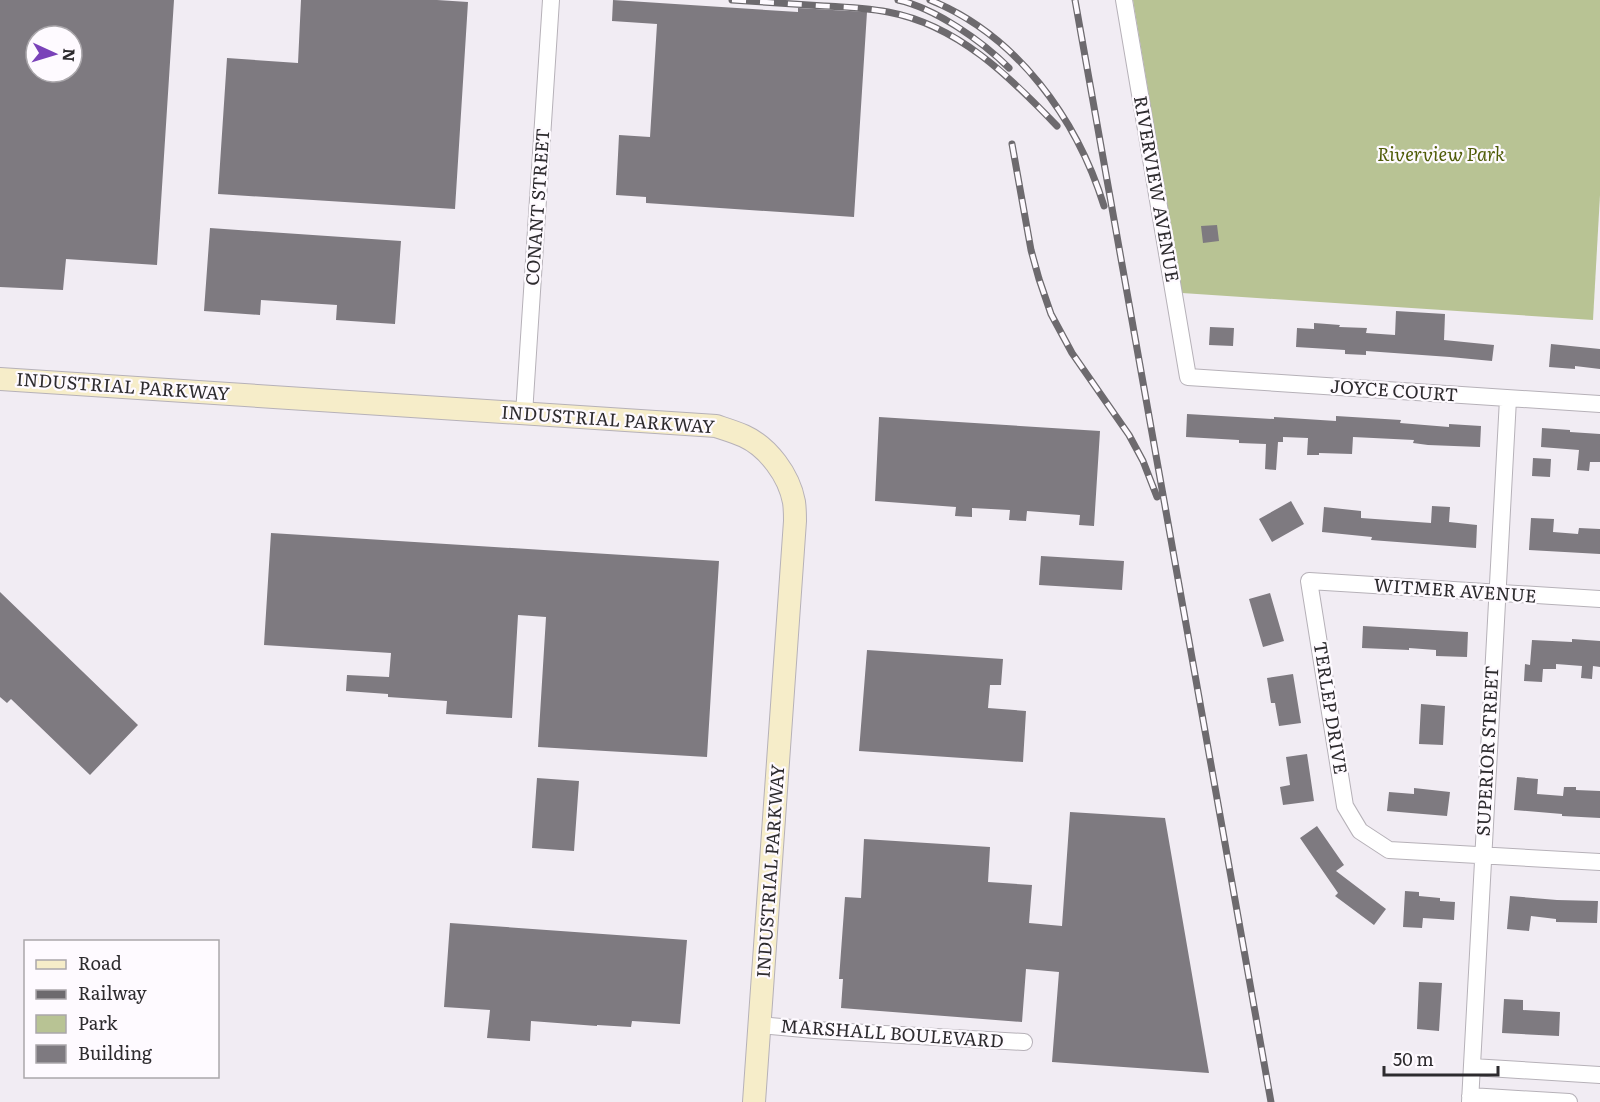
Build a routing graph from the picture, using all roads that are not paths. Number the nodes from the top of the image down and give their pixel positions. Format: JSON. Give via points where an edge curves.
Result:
{"nodes":[{"id":1,"x":551,"y":0,"type":"edge"},
{"id":2,"x":1124,"y":0,"type":"edge"},
{"id":3,"x":1188,"y":377,"type":"joint"},
{"id":4,"x":0,"y":379,"type":"edge"},
{"id":5,"x":1509,"y":399,"type":"junction"},
{"id":6,"x":1600,"y":404,"type":"edge"},
{"id":7,"x":524,"y":414,"type":"junction"},
{"id":8,"x":1309,"y":581,"type":"joint"},
{"id":9,"x":1497,"y":593,"type":"junction"},
{"id":10,"x":1600,"y":599,"type":"edge"},
{"id":11,"x":1482,"y":855,"type":"junction"},
{"id":12,"x":1600,"y":862,"type":"edge"},
{"id":13,"x":760,"y":1025,"type":"junction"},
{"id":14,"x":1024,"y":1042,"type":"dead end"},
{"id":15,"x":1472,"y":1067,"type":"junction"},
{"id":16,"x":1600,"y":1075,"type":"edge"},
{"id":17,"x":1470,"y":1099,"type":"edge"},
{"id":18,"x":754,"y":1102,"type":"edge"},
{"id":19,"x":1569,"y":1102,"type":"edge"}],
"edges":[{"from":1,"to":7,"type":"street","name":"CONANT STREET"},
{"from":2,"to":3,"type":"street","name":"RIVERVIEW AVENUE"},
{"from":3,"to":5,"type":"street","name":"JOYCE COURT"},
{"from":4,"to":7,"type":"street","name":"INDUSTRIAL PARKWAY"},
{"from":5,"to":6,"type":"street","name":"JOYCE COURT"},
{"from":5,"to":9,"type":"street","name":"SUPERIOR STREET"},
{"from":7,"to":13,"type":"street","name":"INDUSTRIAL PARKWAY","via":[[716,426],[757,444],[783,473],[789,487],[794,501],[795,539]]},
{"from":8,"to":9,"type":"street","name":"WITMER AVENUE"},
{"from":8,"to":11,"type":"street","name":"TERLEP DRIVE","via":[[1345,806],[1360,831],[1389,850]]},
{"from":9,"to":10,"type":"street","name":"WITMER AVENUE"},
{"from":9,"to":11,"type":"street","name":"SUPERIOR STREET"},
{"from":11,"to":12,"type":"street"},
{"from":11,"to":15,"type":"street","name":"SUPERIOR STREET"},
{"from":13,"to":14,"type":"street","name":"MARSHALL BOULEVARD"},
{"from":13,"to":18,"type":"street","name":"INDUSTRIAL PARKWAY"},
{"from":15,"to":16,"type":"street"},
{"from":15,"to":17,"type":"street","name":"SUPERIOR STREET"},
{"from":17,"to":19,"type":"street"}]}
